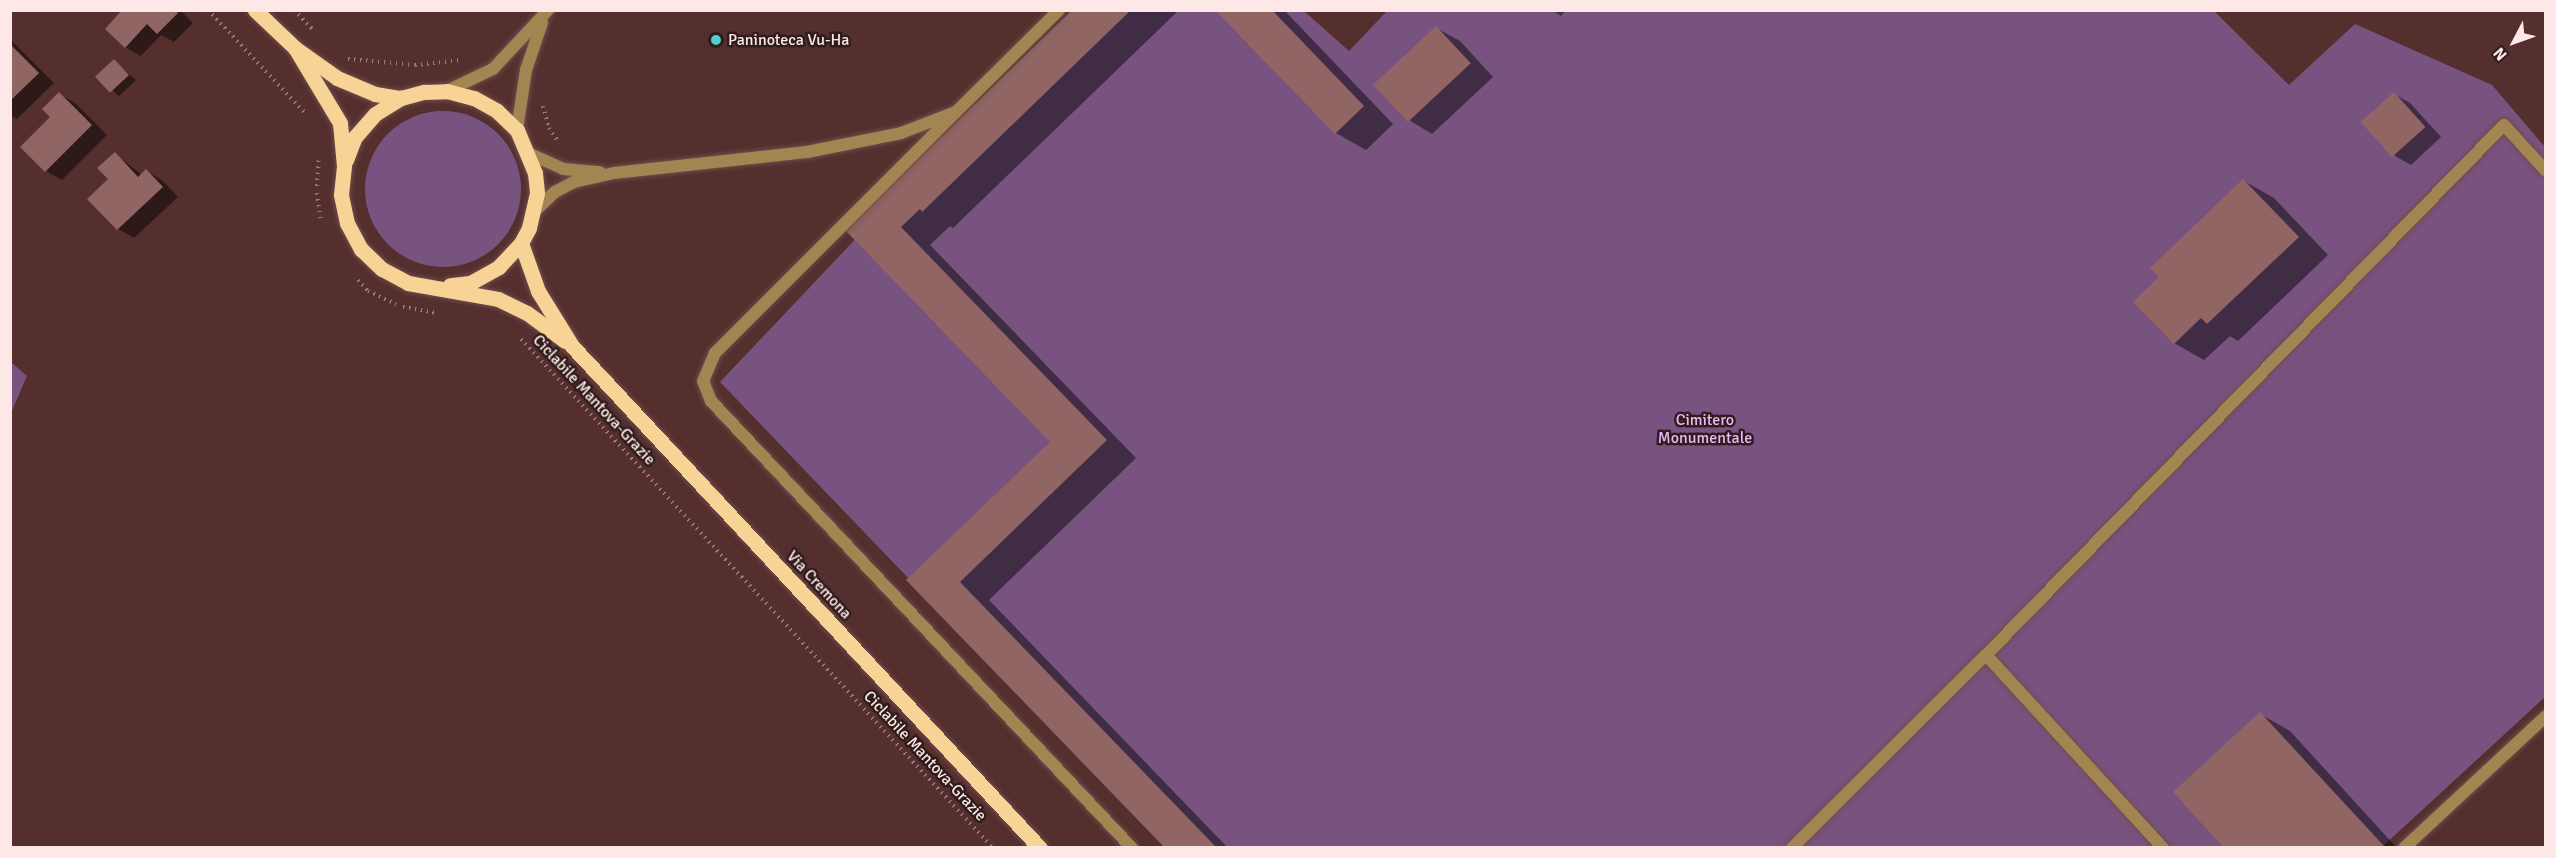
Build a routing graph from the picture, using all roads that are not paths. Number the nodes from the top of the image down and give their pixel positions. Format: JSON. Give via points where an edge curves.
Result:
{"nodes":[{"id":1,"x":255,"y":10,"type":"edge"},
{"id":2,"x":1059,"y":10,"type":"edge"},
{"id":3,"x":546,"y":15,"type":"edge"},
{"id":4,"x":295,"y":48,"type":"junction"},
{"id":5,"x":447,"y":91,"type":"junction"},
{"id":6,"x":401,"y":98,"type":"junction"},
{"id":7,"x":956,"y":112,"type":"junction"},
{"id":8,"x":517,"y":130,"type":"junction"},
{"id":9,"x":530,"y":154,"type":"junction"},
{"id":10,"x":344,"y":166,"type":"junction"},
{"id":11,"x":2546,"y":171,"type":"edge"},
{"id":12,"x":614,"y":173,"type":"junction"},
{"id":13,"x":534,"y":212,"type":"junction"},
{"id":14,"x":521,"y":243,"type":"junction"},
{"id":15,"x":438,"y":287,"type":"junction"},
{"id":16,"x":572,"y":346,"type":"junction"},
{"id":17,"x":1986,"y":655,"type":"junction"},
{"id":18,"x":2546,"y":716,"type":"edge"},
{"id":19,"x":1040,"y":848,"type":"edge"},
{"id":20,"x":1132,"y":848,"type":"edge"},
{"id":21,"x":1792,"y":848,"type":"edge"},
{"id":22,"x":2163,"y":848,"type":"edge"},
{"id":23,"x":2404,"y":848,"type":"edge"}],
"edges":[{"from":1,"to":4,"type":"main road","name":"Via Cremona"},
{"from":2,"to":7,"type":"street"},
{"from":3,"to":5,"type":"street","via":[[493,69]]},
{"from":3,"to":8,"type":"street","via":[[526,70]]},
{"from":4,"to":6,"type":"main road","name":"Via Cremona","via":[[352,85]]},
{"from":4,"to":10,"type":"main road","name":"Via Cremona","via":[[333,108],[342,137]]},
{"from":5,"to":6,"type":"main road","name":"Via Cremona"},
{"from":5,"to":8,"type":"main road","name":"Via Cremona","via":[[474,98],[497,111]]},
{"from":6,"to":10,"type":"main road","name":"Via Cremona","via":[[368,122],[355,137]]},
{"from":7,"to":12,"type":"street","via":[[901,133],[807,153]]},
{"from":7,"to":20,"type":"street","via":[[715,353],[703,381],[711,401]]},
{"from":8,"to":9,"type":"main road","name":"Via Cremona"},
{"from":9,"to":12,"type":"street","via":[[563,169]]},
{"from":9,"to":13,"type":"main road","name":"Via Cremona","via":[[535,173]]},
{"from":10,"to":15,"type":"main road","name":"Via Cremona","via":[[341,195],[347,224],[361,249],[382,269],[400,278]]},
{"from":11,"to":17,"type":"street","via":[[2504,125]]},
{"from":12,"to":13,"type":"street","via":[[574,182],[555,192]]},
{"from":13,"to":14,"type":"main road","name":"Via Cremona"},
{"from":14,"to":15,"type":"main road","name":"Via Cremona","via":[[499,267],[470,283]]},
{"from":14,"to":16,"type":"main road","name":"Via Cremona","via":[[538,291]]},
{"from":15,"to":16,"type":"main road","name":"Via Cremona","via":[[498,299],[527,313]]},
{"from":16,"to":19,"type":"main road","name":"Via Cremona"},
{"from":17,"to":21,"type":"street"},
{"from":17,"to":22,"type":"street"},
{"from":18,"to":23,"type":"street"}]}
